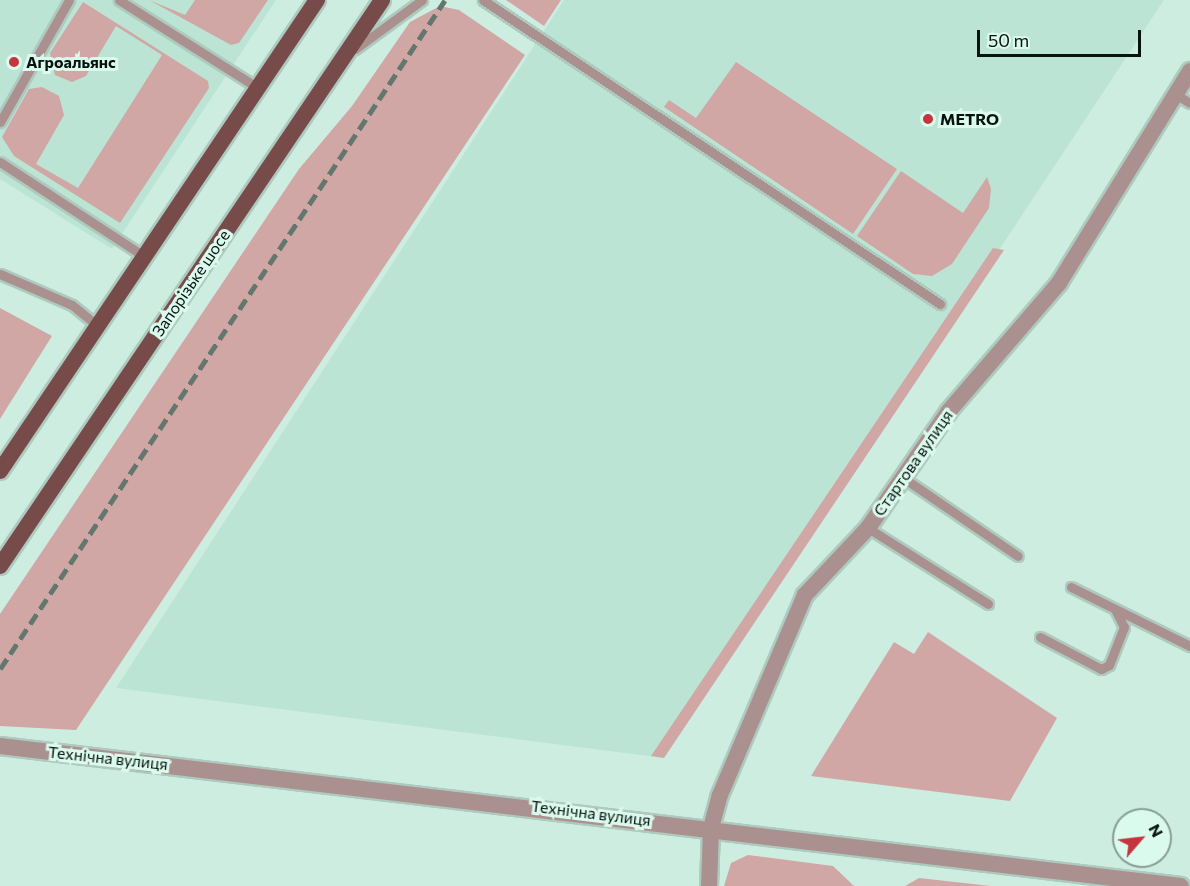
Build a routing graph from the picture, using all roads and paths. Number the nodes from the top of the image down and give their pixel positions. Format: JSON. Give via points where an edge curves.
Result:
{"nodes":[{"id":1,"x":69,"y":0,"type":"edge"},
{"id":2,"x":119,"y":0,"type":"edge"},
{"id":3,"x":317,"y":0,"type":"edge"},
{"id":4,"x":382,"y":0,"type":"edge"},
{"id":5,"x":422,"y":0,"type":"edge"},
{"id":6,"x":482,"y":0,"type":"edge"},
{"id":7,"x":346,"y":56,"type":"junction"},
{"id":8,"x":1190,"y":71,"type":"edge"},
{"id":9,"x":258,"y":88,"type":"junction"},
{"id":10,"x":1175,"y":94,"type":"junction"},
{"id":11,"x":1190,"y":103,"type":"edge"},
{"id":12,"x":0,"y":122,"type":"edge"},
{"id":13,"x":0,"y":162,"type":"edge"},
{"id":14,"x":145,"y":256,"type":"junction"},
{"id":15,"x":0,"y":274,"type":"edge"},
{"id":16,"x":940,"y":304,"type":"dead end"},
{"id":17,"x":98,"y":326,"type":"junction"},
{"id":18,"x":0,"y":471,"type":"edge"},
{"id":19,"x":902,"y":477,"type":"junction"},
{"id":20,"x":868,"y":528,"type":"junction"},
{"id":21,"x":1018,"y":556,"type":"dead end"},
{"id":22,"x":0,"y":566,"type":"edge"},
{"id":23,"x":1071,"y":587,"type":"dead end"},
{"id":24,"x":988,"y":604,"type":"dead end"},
{"id":25,"x":1116,"y":611,"type":"junction"},
{"id":26,"x":1040,"y":638,"type":"dead end"},
{"id":27,"x":1190,"y":646,"type":"edge"},
{"id":28,"x":0,"y":746,"type":"edge"},
{"id":29,"x":711,"y":828,"type":"junction"},
{"id":30,"x":709,"y":886,"type":"edge"},
{"id":31,"x":1181,"y":886,"type":"edge"}],
"edges":[{"from":1,"to":12,"type":"lane"},
{"from":2,"to":9,"type":"lane"},
{"from":3,"to":9,"type":"main road"},
{"from":4,"to":7,"type":"main road","name":"Запорізьке шосе"},
{"from":5,"to":7,"type":"lane"},
{"from":6,"to":16,"type":"lane"},
{"from":7,"to":22,"type":"main road","name":"Запорізьке шосе"},
{"from":8,"to":10,"type":"street","name":"Стартова вулиця"},
{"from":9,"to":14,"type":"main road"},
{"from":10,"to":11,"type":"lane"},
{"from":10,"to":19,"type":"street","name":"Стартова вулиця","via":[[1059,283],[948,411]]},
{"from":13,"to":14,"type":"lane"},
{"from":14,"to":17,"type":"main road"},
{"from":15,"to":17,"type":"lane","via":[[72,305]]},
{"from":17,"to":18,"type":"main road"},
{"from":19,"to":20,"type":"street","name":"Стартова вулиця"},
{"from":19,"to":21,"type":"lane"},
{"from":20,"to":24,"type":"lane"},
{"from":20,"to":29,"type":"street","name":"Стартова вулиця","via":[[805,595],[720,795]]},
{"from":23,"to":25,"type":"lane"},
{"from":25,"to":26,"type":"lane","via":[[1124,627],[1109,665],[1101,669]]},
{"from":25,"to":27,"type":"lane"},
{"from":28,"to":29,"type":"street","name":"Технічна вулиця"},
{"from":29,"to":30,"type":"street","name":"Стартова вулиця"},
{"from":29,"to":31,"type":"street","name":"Технічна вулиця"}]}
